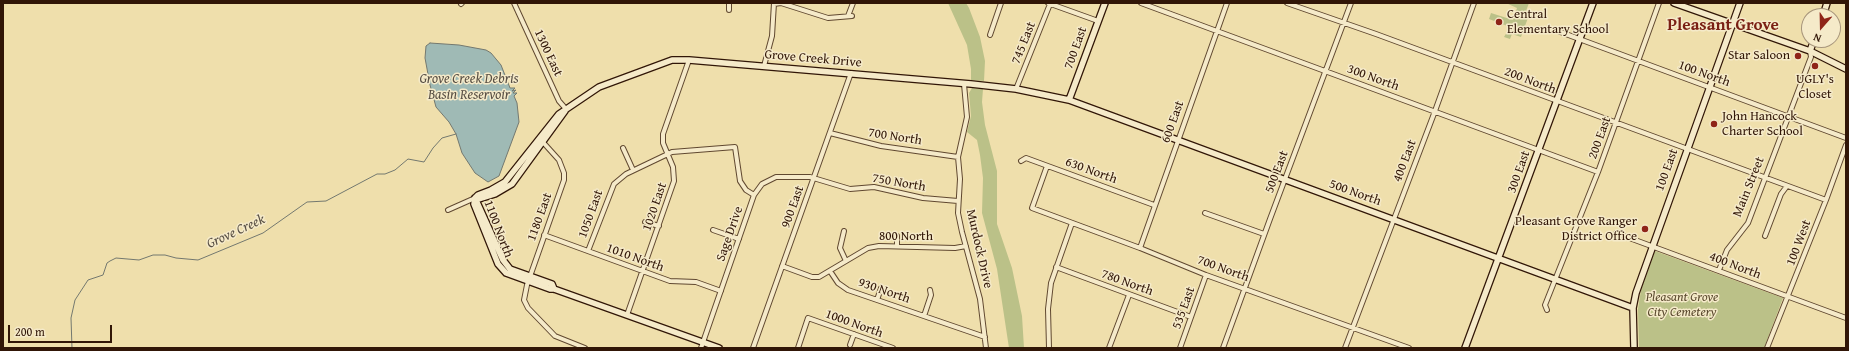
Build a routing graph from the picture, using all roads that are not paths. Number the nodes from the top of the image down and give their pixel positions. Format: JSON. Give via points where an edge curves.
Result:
{"nodes":[{"id":1,"x":514,"y":3,"type":"edge"},
{"id":2,"x":728,"y":3,"type":"edge"},
{"id":3,"x":774,"y":3,"type":"edge"},
{"id":4,"x":853,"y":3,"type":"edge"},
{"id":5,"x":1001,"y":3,"type":"edge"},
{"id":6,"x":1049,"y":3,"type":"edge"},
{"id":7,"x":1105,"y":3,"type":"edge"},
{"id":8,"x":1141,"y":3,"type":"edge"},
{"id":9,"x":1227,"y":3,"type":"edge"},
{"id":10,"x":1287,"y":3,"type":"edge"},
{"id":11,"x":1351,"y":3,"type":"edge"},
{"id":12,"x":1474,"y":3,"type":"edge"},
{"id":13,"x":1593,"y":3,"type":"edge"},
{"id":14,"x":1659,"y":3,"type":"edge"},
{"id":15,"x":1674,"y":3,"type":"edge"},
{"id":16,"x":1740,"y":3,"type":"edge"},
{"id":17,"x":729,"y":10,"type":"dead end"},
{"id":18,"x":1098,"y":21,"type":"junction"},
{"id":19,"x":1343,"y":23,"type":"junction"},
{"id":20,"x":1732,"y":24,"type":"junction"},
{"id":21,"x":1555,"y":30,"type":"dead end"},
{"id":22,"x":1216,"y":31,"type":"junction"},
{"id":23,"x":990,"y":35,"type":"dead end"},
{"id":24,"x":1580,"y":39,"type":"junction"},
{"id":25,"x":1811,"y":48,"type":"edge"},
{"id":26,"x":1810,"y":51,"type":"junction"},
{"id":27,"x":689,"y":60,"type":"junction"},
{"id":28,"x":1638,"y":60,"type":"junction"},
{"id":29,"x":1452,"y":63,"type":"junction"},
{"id":30,"x":764,"y":66,"type":"junction"},
{"id":31,"x":1846,"y":69,"type":"edge"},
{"id":32,"x":1326,"y":71,"type":"junction"},
{"id":33,"x":851,"y":73,"type":"junction"},
{"id":34,"x":964,"y":84,"type":"junction"},
{"id":35,"x":1709,"y":87,"type":"junction"},
{"id":36,"x":1016,"y":89,"type":"junction"},
{"id":37,"x":1069,"y":100,"type":"junction"},
{"id":38,"x":1557,"y":102,"type":"junction"},
{"id":39,"x":566,"y":109,"type":"junction"},
{"id":40,"x":1435,"y":111,"type":"junction"},
{"id":41,"x":1789,"y":117,"type":"junction"},
{"id":42,"x":1616,"y":123,"type":"junction"},
{"id":43,"x":830,"y":133,"type":"junction"},
{"id":44,"x":1846,"y":138,"type":"edge"},
{"id":45,"x":1177,"y":139,"type":"junction"},
{"id":46,"x":541,"y":140,"type":"junction"},
{"id":47,"x":1846,"y":144,"type":"edge"},
{"id":48,"x":623,"y":148,"type":"dead end"},
{"id":49,"x":1539,"y":150,"type":"junction"},
{"id":50,"x":1686,"y":150,"type":"junction"},
{"id":51,"x":667,"y":154,"type":"junction"},
{"id":52,"x":958,"y":157,"type":"junction"},
{"id":53,"x":1021,"y":161,"type":"dead end"},
{"id":54,"x":1047,"y":166,"type":"junction"},
{"id":55,"x":633,"y":170,"type":"junction"},
{"id":56,"x":1598,"y":172,"type":"junction"},
{"id":57,"x":814,"y":178,"type":"junction"},
{"id":58,"x":1765,"y":178,"type":"junction"},
{"id":59,"x":1285,"y":179,"type":"junction"},
{"id":60,"x":1787,"y":186,"type":"junction"},
{"id":61,"x":754,"y":195,"type":"junction"},
{"id":62,"x":475,"y":198,"type":"junction"},
{"id":63,"x":1826,"y":200,"type":"junction"},
{"id":64,"x":958,"y":201,"type":"junction"},
{"id":65,"x":1154,"y":205,"type":"junction"},
{"id":66,"x":448,"y":210,"type":"dead end"},
{"id":67,"x":1206,"y":213,"type":"dead end"},
{"id":68,"x":1394,"y":219,"type":"junction"},
{"id":69,"x":645,"y":222,"type":"dead end"},
{"id":70,"x":1072,"y":223,"type":"junction"},
{"id":71,"x":659,"y":226,"type":"junction"},
{"id":72,"x":713,"y":230,"type":"dead end"},
{"id":73,"x":844,"y":231,"type":"dead end"},
{"id":74,"x":1616,"y":233,"type":"dead end"},
{"id":75,"x":1264,"y":234,"type":"junction"},
{"id":76,"x":544,"y":235,"type":"junction"},
{"id":77,"x":897,"y":236,"type":"dead end"},
{"id":78,"x":1766,"y":236,"type":"dead end"},
{"id":79,"x":739,"y":239,"type":"junction"},
{"id":80,"x":1652,"y":245,"type":"junction"},
{"id":81,"x":897,"y":246,"type":"junction"},
{"id":82,"x":966,"y":246,"type":"junction"},
{"id":83,"x":1140,"y":248,"type":"junction"},
{"id":84,"x":588,"y":251,"type":"junction"},
{"id":85,"x":1499,"y":258,"type":"junction"},
{"id":86,"x":846,"y":261,"type":"junction"},
{"id":87,"x":782,"y":266,"type":"junction"},
{"id":88,"x":1056,"y":267,"type":"junction"},
{"id":89,"x":1719,"y":270,"type":"junction"},
{"id":90,"x":643,"y":271,"type":"junction"},
{"id":91,"x":830,"y":272,"type":"junction"},
{"id":92,"x":1206,"y":274,"type":"junction"},
{"id":93,"x":529,"y":279,"type":"junction"},
{"id":94,"x":1556,"y":279,"type":"junction"},
{"id":95,"x":881,"y":288,"type":"dead end"},
{"id":96,"x":1245,"y":288,"type":"junction"},
{"id":97,"x":930,"y":290,"type":"dead end"},
{"id":98,"x":721,"y":291,"type":"junction"},
{"id":99,"x":1129,"y":295,"type":"junction"},
{"id":100,"x":1788,"y":297,"type":"junction"},
{"id":101,"x":877,"y":300,"type":"junction"},
{"id":102,"x":1633,"y":308,"type":"junction"},
{"id":103,"x":1547,"y":310,"type":"dead end"},
{"id":104,"x":627,"y":315,"type":"junction"},
{"id":105,"x":924,"y":316,"type":"junction"},
{"id":106,"x":1191,"y":317,"type":"junction"},
{"id":107,"x":1846,"y":318,"type":"edge"},
{"id":108,"x":1353,"y":328,"type":"junction"},
{"id":109,"x":854,"y":334,"type":"junction"},
{"id":110,"x":985,"y":338,"type":"junction"},
{"id":111,"x":702,"y":345,"type":"edge"},
{"id":112,"x":850,"y":345,"type":"dead end"},
{"id":113,"x":585,"y":348,"type":"edge"},
{"id":114,"x":719,"y":348,"type":"edge"},
{"id":115,"x":753,"y":348,"type":"edge"},
{"id":116,"x":798,"y":348,"type":"edge"},
{"id":117,"x":893,"y":348,"type":"edge"},
{"id":118,"x":986,"y":348,"type":"edge"},
{"id":119,"x":1048,"y":348,"type":"edge"},
{"id":120,"x":1109,"y":348,"type":"edge"},
{"id":121,"x":1180,"y":348,"type":"edge"},
{"id":122,"x":1224,"y":348,"type":"edge"},
{"id":123,"x":1345,"y":348,"type":"edge"},
{"id":124,"x":1406,"y":348,"type":"edge"},
{"id":125,"x":1465,"y":348,"type":"edge"},
{"id":126,"x":1634,"y":348,"type":"edge"},
{"id":127,"x":1767,"y":348,"type":"edge"}],
"edges":[{"from":1,"to":39,"type":"street","name":"1300 East","via":[[559,101]]},
{"from":2,"to":17,"type":"street"},
{"from":3,"to":4,"type":"street","via":[[828,18],[850,16]]},
{"from":3,"to":30,"type":"street","via":[[772,36]]},
{"from":5,"to":23,"type":"street"},
{"from":6,"to":18,"type":"street"},
{"from":6,"to":36,"type":"street","name":"745 East"},
{"from":7,"to":18,"type":"street","name":"700 East"},
{"from":8,"to":22,"type":"street","name":"300 North"},
{"from":9,"to":22,"type":"street","name":"600 East"},
{"from":10,"to":19,"type":"street","name":"200 North"},
{"from":11,"to":19,"type":"street","name":"500 East"},
{"from":12,"to":29,"type":"street","name":"400 East"},
{"from":13,"to":24,"type":"street","name":"300 East"},
{"from":14,"to":28,"type":"street","name":"200 East"},
{"from":15,"to":20,"type":"street"},
{"from":16,"to":20,"type":"street","name":"100 East"},
{"from":18,"to":37,"type":"street","name":"700 East"},
{"from":19,"to":29,"type":"street","name":"200 North"},
{"from":19,"to":32,"type":"street","name":"500 East"},
{"from":20,"to":26,"type":"street"},
{"from":20,"to":35,"type":"street","name":"100 East"},
{"from":21,"to":24,"type":"street","name":"100 North"},
{"from":22,"to":32,"type":"street","name":"300 North"},
{"from":22,"to":45,"type":"street","name":"600 East"},
{"from":24,"to":28,"type":"street","name":"100 North"},
{"from":24,"to":38,"type":"street","name":"300 East"},
{"from":25,"to":26,"type":"street","name":"Main Street"},
{"from":26,"to":31,"type":"street"},
{"from":26,"to":41,"type":"street","name":"Main Street","via":[[1811,57]]},
{"from":27,"to":30,"type":"street","name":"Grove Creek Drive"},
{"from":27,"to":39,"type":"street","name":"Grove Creek Drive","via":[[672,60],[599,87]]},
{"from":27,"to":51,"type":"street","name":"1020 East","via":[[663,134]]},
{"from":28,"to":35,"type":"street","name":"100 North"},
{"from":28,"to":42,"type":"street","name":"200 East"},
{"from":29,"to":38,"type":"street","name":"200 North"},
{"from":29,"to":40,"type":"street","name":"400 East"},
{"from":30,"to":33,"type":"street","name":"Grove Creek Drive"},
{"from":32,"to":40,"type":"street","name":"300 North"},
{"from":32,"to":59,"type":"street","name":"500 East"},
{"from":33,"to":34,"type":"street","name":"Grove Creek Drive"},
{"from":33,"to":43,"type":"street","name":"900 East"},
{"from":34,"to":36,"type":"street","name":"Grove Creek Drive"},
{"from":34,"to":52,"type":"street","name":"Murdock Drive","via":[[966,117]]},
{"from":35,"to":41,"type":"street","name":"100 North"},
{"from":35,"to":50,"type":"street","name":"100 East"},
{"from":36,"to":37,"type":"street","name":"Grove Creek Drive"},
{"from":37,"to":45,"type":"street","name":"500 North"},
{"from":38,"to":42,"type":"street","name":"200 North"},
{"from":38,"to":49,"type":"street","name":"300 East"},
{"from":39,"to":46,"type":"street","name":"Grove Creek Drive"},
{"from":40,"to":49,"type":"street","name":"300 North"},
{"from":40,"to":68,"type":"street","name":"400 East"},
{"from":41,"to":44,"type":"street","name":"100 North"},
{"from":41,"to":58,"type":"street","name":"Main Street"},
{"from":42,"to":50,"type":"street","name":"200 North"},
{"from":42,"to":56,"type":"street","name":"200 East"},
{"from":43,"to":52,"type":"street","name":"700 North","via":[[881,146]]},
{"from":43,"to":57,"type":"street","name":"900 East"},
{"from":45,"to":59,"type":"street","name":"500 North"},
{"from":45,"to":65,"type":"street","name":"600 East"},
{"from":46,"to":62,"type":"street","name":"Grove Creek Drive","via":[[512,184],[496,194]]},
{"from":46,"to":76,"type":"street","name":"1180 East","via":[[555,154],[564,173],[564,180]]},
{"from":47,"to":63,"type":"street","name":"100 West"},
{"from":48,"to":55,"type":"street"},
{"from":49,"to":56,"type":"street","name":"300 North"},
{"from":49,"to":85,"type":"street","name":"300 East"},
{"from":50,"to":58,"type":"street","name":"200 North"},
{"from":50,"to":80,"type":"street","name":"100 East"},
{"from":51,"to":55,"type":"street"},
{"from":51,"to":61,"type":"street","via":[[679,150],[735,147],[740,181],[746,190]]},
{"from":51,"to":71,"type":"street","name":"1020 East","via":[[673,166],[674,181]]},
{"from":52,"to":64,"type":"street","name":"Murdock Drive"},
{"from":53,"to":54,"type":"street","name":"630 North","via":[[1026,158]]},
{"from":54,"to":65,"type":"street","name":"630 North"},
{"from":54,"to":70,"type":"street","name":"700 North","via":[[1032,208]]},
{"from":55,"to":84,"type":"street","name":"1050 East","via":[[614,184]]},
{"from":56,"to":94,"type":"street","name":"200 East"},
{"from":57,"to":61,"type":"street","name":"Sage Drive","via":[[776,177],[762,184]]},
{"from":57,"to":64,"type":"street","name":"750 North","via":[[850,189],[874,187],[923,198]]},
{"from":57,"to":87,"type":"street","name":"900 East"},
{"from":58,"to":60,"type":"street","name":"200 North"},
{"from":58,"to":89,"type":"street","name":"Main Street","via":[[1748,223],[1727,250]]},
{"from":59,"to":68,"type":"street","name":"500 North"},
{"from":59,"to":75,"type":"street","name":"500 East"},
{"from":60,"to":63,"type":"street","name":"200 North"},
{"from":60,"to":78,"type":"street","via":[[1781,194]]},
{"from":61,"to":79,"type":"street","name":"Sage Drive"},
{"from":62,"to":66,"type":"street","name":"Grove Creek Drive"},
{"from":62,"to":93,"type":"street","name":"1100 North","via":[[474,204],[498,264],[506,273]]},
{"from":63,"to":100,"type":"street","name":"100 West"},
{"from":64,"to":82,"type":"street","name":"Murdock Drive","via":[[959,221]]},
{"from":65,"to":83,"type":"street","name":"600 East"},
{"from":67,"to":75,"type":"street"},
{"from":68,"to":85,"type":"street","name":"500 North"},
{"from":68,"to":108,"type":"street","name":"400 East"},
{"from":69,"to":71,"type":"street"},
{"from":70,"to":83,"type":"street","name":"700 North"},
{"from":70,"to":88,"type":"street"},
{"from":71,"to":90,"type":"street","name":"1020 East"},
{"from":72,"to":79,"type":"street"},
{"from":73,"to":86,"type":"street","via":[[840,248]]},
{"from":74,"to":80,"type":"street","name":"400 North"},
{"from":75,"to":96,"type":"street","name":"500 East"},
{"from":76,"to":84,"type":"street","name":"1010 North"},
{"from":76,"to":93,"type":"street","name":"1180 East"},
{"from":77,"to":81,"type":"street"},
{"from":79,"to":98,"type":"street","name":"Sage Drive"},
{"from":80,"to":89,"type":"street","name":"400 North"},
{"from":80,"to":102,"type":"street","name":"100 East"},
{"from":81,"to":82,"type":"street","name":"800 North"},
{"from":81,"to":86,"type":"street","name":"800 North","via":[[868,248]]},
{"from":82,"to":110,"type":"street","name":"Murdock Drive","via":[[980,299]]},
{"from":83,"to":92,"type":"street","name":"700 North"},
{"from":84,"to":90,"type":"street","name":"1010 North"},
{"from":85,"to":94,"type":"street","name":"500 North"},
{"from":85,"to":125,"type":"street","name":"300 East"},
{"from":86,"to":91,"type":"street","name":"800 North"},
{"from":87,"to":91,"type":"street","via":[[812,277]]},
{"from":87,"to":115,"type":"street","name":"900 East"},
{"from":88,"to":99,"type":"street","name":"780 North"},
{"from":88,"to":119,"type":"street","via":[[1048,309]]},
{"from":89,"to":100,"type":"street","name":"400 North"},
{"from":90,"to":98,"type":"street","name":"1010 North","via":[[670,281],[696,282]]},
{"from":90,"to":104,"type":"street","name":"1020 East"},
{"from":91,"to":101,"type":"street","name":"930 North","via":[[844,287]]},
{"from":92,"to":96,"type":"street","name":"700 North"},
{"from":92,"to":106,"type":"street","name":"535 East"},
{"from":93,"to":104,"type":"street","name":"1100 North","via":[[550,289]]},
{"from":93,"to":113,"type":"street","name":"1180 East","via":[[524,294],[528,308],[555,336]]},
{"from":94,"to":102,"type":"street","name":"500 North"},
{"from":94,"to":103,"type":"street","name":"200 East","via":[[1546,305]]},
{"from":95,"to":101,"type":"street"},
{"from":96,"to":108,"type":"street","name":"700 North"},
{"from":96,"to":122,"type":"street","name":"500 East"},
{"from":97,"to":105,"type":"street","via":[[931,295]]},
{"from":98,"to":111,"type":"street","name":"Sage Drive"},
{"from":99,"to":106,"type":"street","name":"780 North"},
{"from":99,"to":120,"type":"street"},
{"from":100,"to":107,"type":"street","name":"400 North"},
{"from":100,"to":127,"type":"street","name":"100 West"},
{"from":101,"to":105,"type":"street","name":"930 North"},
{"from":102,"to":126,"type":"street","name":"100 East"},
{"from":104,"to":111,"type":"street","name":"1100 North"},
{"from":105,"to":110,"type":"street","name":"930 North"},
{"from":106,"to":121,"type":"street","name":"535 East"},
{"from":108,"to":123,"type":"street","name":"400 East"},
{"from":108,"to":124,"type":"street","name":"700 North"},
{"from":109,"to":112,"type":"street"},
{"from":109,"to":116,"type":"street","name":"1000 North","via":[[808,318]]},
{"from":109,"to":117,"type":"street","name":"1000 North"},
{"from":110,"to":118,"type":"street","name":"Murdock Drive"},
{"from":111,"to":114,"type":"street","name":"1100 North"}]}
